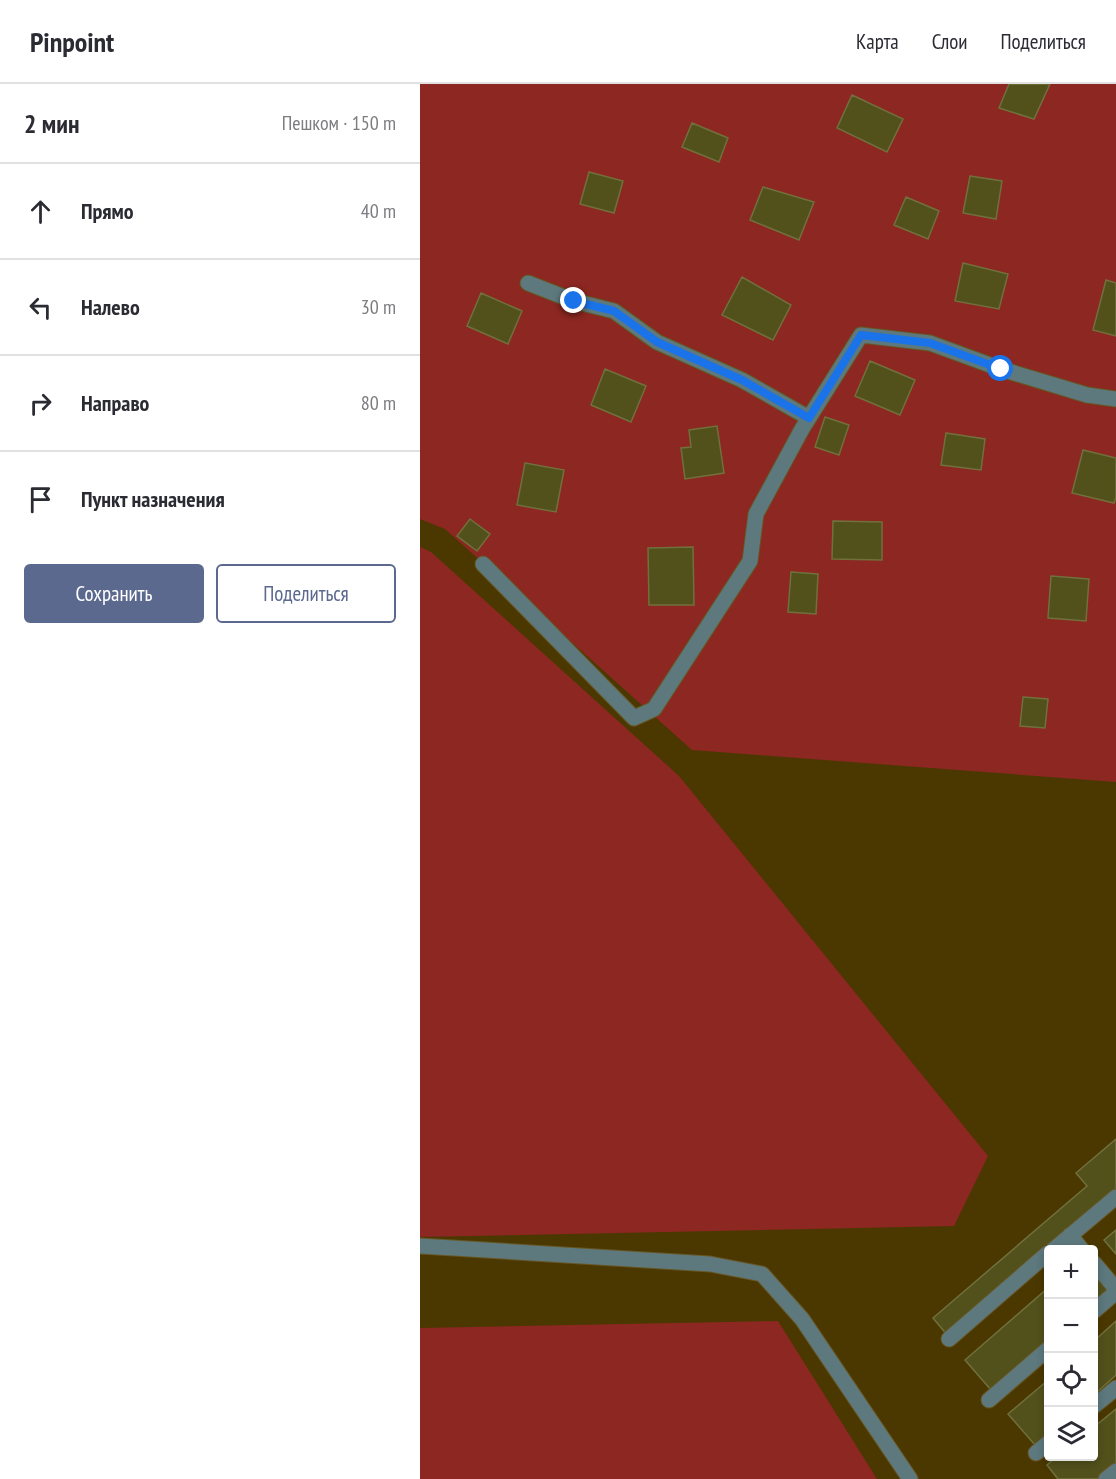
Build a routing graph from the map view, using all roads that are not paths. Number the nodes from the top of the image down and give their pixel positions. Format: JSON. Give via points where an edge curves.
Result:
{"nodes":[{"id":1,"x":528,"y":283,"type":"dead end"},
{"id":2,"x":1116,"y":399,"type":"edge"},
{"id":3,"x":809,"y":418,"type":"junction"},
{"id":4,"x":483,"y":564,"type":"dead end"},
{"id":5,"x":1116,"y":1197,"type":"edge"},
{"id":6,"x":1070,"y":1235,"type":"junction"},
{"id":7,"x":420,"y":1245,"type":"edge"},
{"id":8,"x":1059,"y":1245,"type":"edge"},
{"id":9,"x":1078,"y":1245,"type":"edge"},
{"id":10,"x":1044,"y":1256,"type":"edge"},
{"id":11,"x":1098,"y":1268,"type":"edge"},
{"id":12,"x":1116,"y":1290,"type":"edge"},
{"id":13,"x":1098,"y":1307,"type":"edge"},
{"id":14,"x":949,"y":1339,"type":"dead end"},
{"id":15,"x":1044,"y":1352,"type":"edge"},
{"id":16,"x":1116,"y":1388,"type":"edge"},
{"id":17,"x":989,"y":1400,"type":"dead end"},
{"id":18,"x":1098,"y":1403,"type":"edge"},
{"id":19,"x":1044,"y":1446,"type":"edge"},
{"id":20,"x":1036,"y":1453,"type":"dead end"},
{"id":21,"x":1116,"y":1471,"type":"edge"},
{"id":22,"x":910,"y":1479,"type":"edge"},
{"id":23,"x":1106,"y":1479,"type":"edge"}],
"edges":[{"from":1,"to":3,"type":"street","via":[[614,311],[657,342],[742,380]]},
{"from":2,"to":3,"type":"street","via":[[1088,396],[930,343],[861,335]]},
{"from":3,"to":4,"type":"street","via":[[756,513],[750,561],[654,709],[634,718]]},
{"from":5,"to":6,"type":"street"},
{"from":6,"to":8,"type":"street"},
{"from":6,"to":9,"type":"street"},
{"from":7,"to":22,"type":"street","via":[[710,1264],[762,1274],[802,1319]]},
{"from":10,"to":14,"type":"street"},
{"from":11,"to":12,"type":"street"},
{"from":12,"to":13,"type":"street"},
{"from":15,"to":17,"type":"street"},
{"from":16,"to":18,"type":"street"},
{"from":19,"to":20,"type":"street"},
{"from":21,"to":23,"type":"street"}]}
